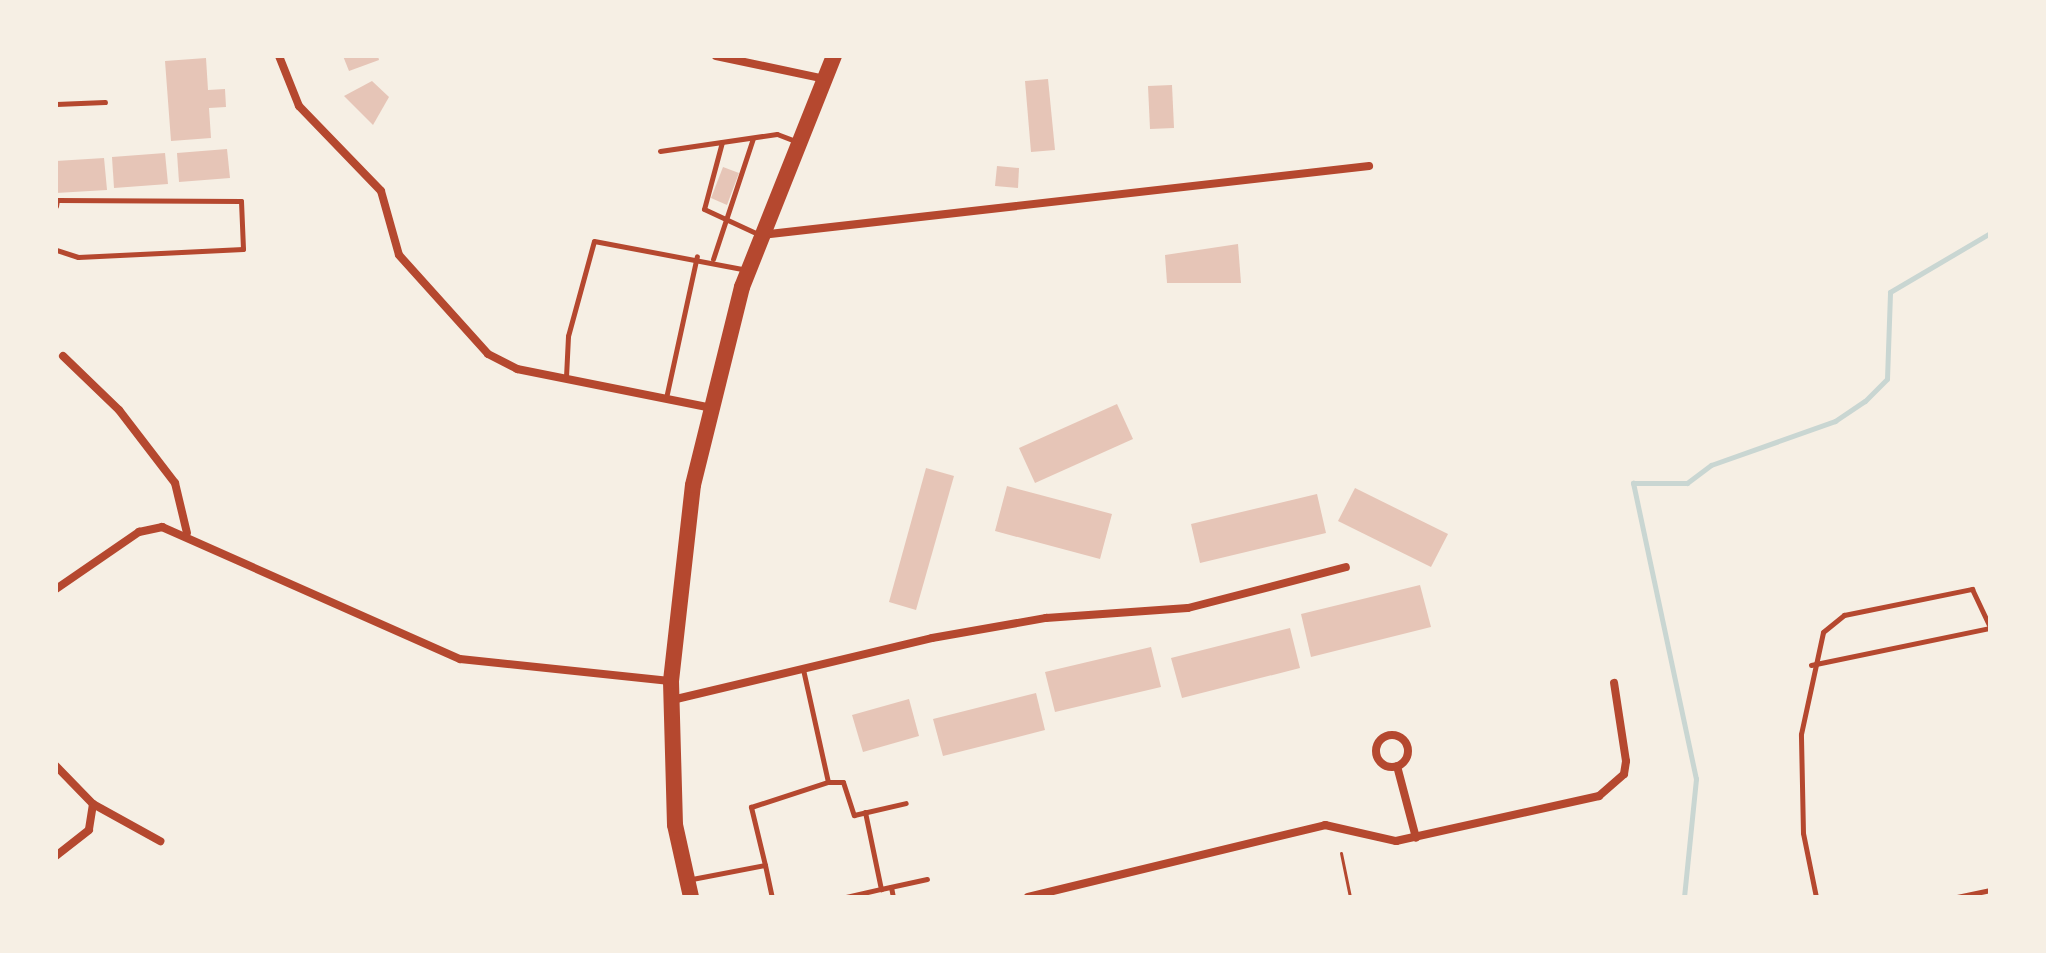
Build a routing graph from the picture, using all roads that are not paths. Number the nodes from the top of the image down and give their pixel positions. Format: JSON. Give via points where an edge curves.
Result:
{"nodes":[{"id":1,"x":279,"y":56,"type":"edge"},
{"id":2,"x":716,"y":56,"type":"edge"},
{"id":3,"x":834,"y":56,"type":"edge"},
{"id":4,"x":825,"y":79,"type":"junction"},
{"id":5,"x":105,"y":102,"type":"dead end"},
{"id":6,"x":56,"y":104,"type":"edge"},
{"id":7,"x":753,"y":138,"type":"junction"},
{"id":8,"x":722,"y":142,"type":"junction"},
{"id":9,"x":799,"y":142,"type":"junction"},
{"id":10,"x":660,"y":151,"type":"dead end"},
{"id":11,"x":1369,"y":166,"type":"dead end"},
{"id":12,"x":56,"y":202,"type":"edge"},
{"id":13,"x":726,"y":222,"type":"junction"},
{"id":14,"x":760,"y":235,"type":"junction"},
{"id":15,"x":56,"y":250,"type":"edge"},
{"id":16,"x":697,"y":256,"type":"junction"},
{"id":17,"x":713,"y":259,"type":"junction"},
{"id":18,"x":748,"y":270,"type":"junction"},
{"id":19,"x":63,"y":356,"type":"dead end"},
{"id":20,"x":566,"y":377,"type":"junction"},
{"id":21,"x":666,"y":399,"type":"junction"},
{"id":22,"x":708,"y":407,"type":"junction"},
{"id":23,"x":187,"y":533,"type":"junction"},
{"id":24,"x":1346,"y":567,"type":"dead end"},
{"id":25,"x":56,"y":589,"type":"edge"},
{"id":26,"x":1990,"y":628,"type":"edge"},
{"id":27,"x":1811,"y":665,"type":"junction"},
{"id":28,"x":803,"y":669,"type":"junction"},
{"id":29,"x":671,"y":681,"type":"junction"},
{"id":30,"x":1614,"y":683,"type":"dead end"},
{"id":31,"x":672,"y":700,"type":"junction"},
{"id":32,"x":56,"y":766,"type":"edge"},
{"id":33,"x":1397,"y":766,"type":"junction"},
{"id":34,"x":828,"y":782,"type":"junction"},
{"id":35,"x":906,"y":803,"type":"dead end"},
{"id":36,"x":93,"y":804,"type":"junction"},
{"id":37,"x":865,"y":812,"type":"junction"},
{"id":38,"x":1416,"y":838,"type":"junction"},
{"id":39,"x":160,"y":841,"type":"dead end"},
{"id":40,"x":56,"y":856,"type":"edge"},
{"id":41,"x":765,"y":865,"type":"junction"},
{"id":42,"x":927,"y":879,"type":"dead end"},
{"id":43,"x":891,"y":887,"type":"junction"},
{"id":44,"x":689,"y":889,"type":"edge"},
{"id":45,"x":881,"y":889,"type":"junction"},
{"id":46,"x":1990,"y":890,"type":"edge"},
{"id":47,"x":772,"y":897,"type":"edge"},
{"id":48,"x":846,"y":897,"type":"edge"},
{"id":49,"x":893,"y":897,"type":"edge"},
{"id":50,"x":1028,"y":897,"type":"edge"},
{"id":51,"x":1816,"y":897,"type":"edge"},
{"id":52,"x":1957,"y":897,"type":"edge"}],
"edges":[{"from":1,"to":20,"type":"street","via":[[299,106],[381,191],[406,264],[488,354],[517,369]]},
{"from":2,"to":4,"type":"street"},
{"from":3,"to":4,"type":"main road"},
{"from":4,"to":9,"type":"main road"},
{"from":5,"to":6,"type":"lane"},
{"from":7,"to":8,"type":"lane"},
{"from":7,"to":9,"type":"lane","via":[[777,134]]},
{"from":7,"to":13,"type":"lane"},
{"from":8,"to":10,"type":"lane"},
{"from":8,"to":13,"type":"lane","via":[[703,205]]},
{"from":9,"to":14,"type":"main road"},
{"from":11,"to":14,"type":"street"},
{"from":12,"to":15,"type":"lane","via":[[241,201],[243,249],[78,257]]},
{"from":13,"to":14,"type":"lane"},
{"from":13,"to":17,"type":"lane"},
{"from":14,"to":18,"type":"main road"},
{"from":16,"to":17,"type":"lane"},
{"from":16,"to":20,"type":"lane","via":[[594,241],[568,336],[573,352]]},
{"from":16,"to":21,"type":"lane"},
{"from":17,"to":18,"type":"lane"},
{"from":18,"to":22,"type":"main road"},
{"from":19,"to":23,"type":"street","via":[[119,410],[175,483]]},
{"from":20,"to":21,"type":"street"},
{"from":21,"to":22,"type":"street"},
{"from":22,"to":29,"type":"main road","via":[[677,594]]},
{"from":23,"to":25,"type":"street","via":[[162,527],[139,532]]},
{"from":23,"to":29,"type":"street","via":[[460,659]]},
{"from":24,"to":28,"type":"street","via":[[1188,608],[1046,618]]},
{"from":26,"to":27,"type":"lane"},
{"from":26,"to":27,"type":"lane","via":[[1972,589],[1844,615],[1823,632]]},
{"from":27,"to":51,"type":"lane","via":[[1800,798]]},
{"from":28,"to":31,"type":"street"},
{"from":28,"to":34,"type":"lane"},
{"from":29,"to":31,"type":"main road"},
{"from":30,"to":38,"type":"street","via":[[1626,761],[1612,789]]},
{"from":31,"to":44,"type":"main road","via":[[675,825]]},
{"from":32,"to":36,"type":"street"},
{"from":33,"to":33,"type":"street","via":[[1408,745],[1386,735],[1376,756]]},
{"from":33,"to":38,"type":"street"},
{"from":34,"to":37,"type":"lane","via":[[843,782],[854,815]]},
{"from":34,"to":41,"type":"lane","via":[[751,807]]},
{"from":35,"to":37,"type":"lane"},
{"from":36,"to":39,"type":"street"},
{"from":36,"to":40,"type":"street","via":[[89,830]]},
{"from":37,"to":45,"type":"lane"},
{"from":38,"to":50,"type":"street","via":[[1396,841],[1325,825]]},
{"from":41,"to":44,"type":"lane"},
{"from":41,"to":47,"type":"lane"},
{"from":42,"to":43,"type":"lane"},
{"from":43,"to":45,"type":"lane"},
{"from":43,"to":49,"type":"lane"},
{"from":45,"to":48,"type":"lane"},
{"from":46,"to":52,"type":"lane"}]}
